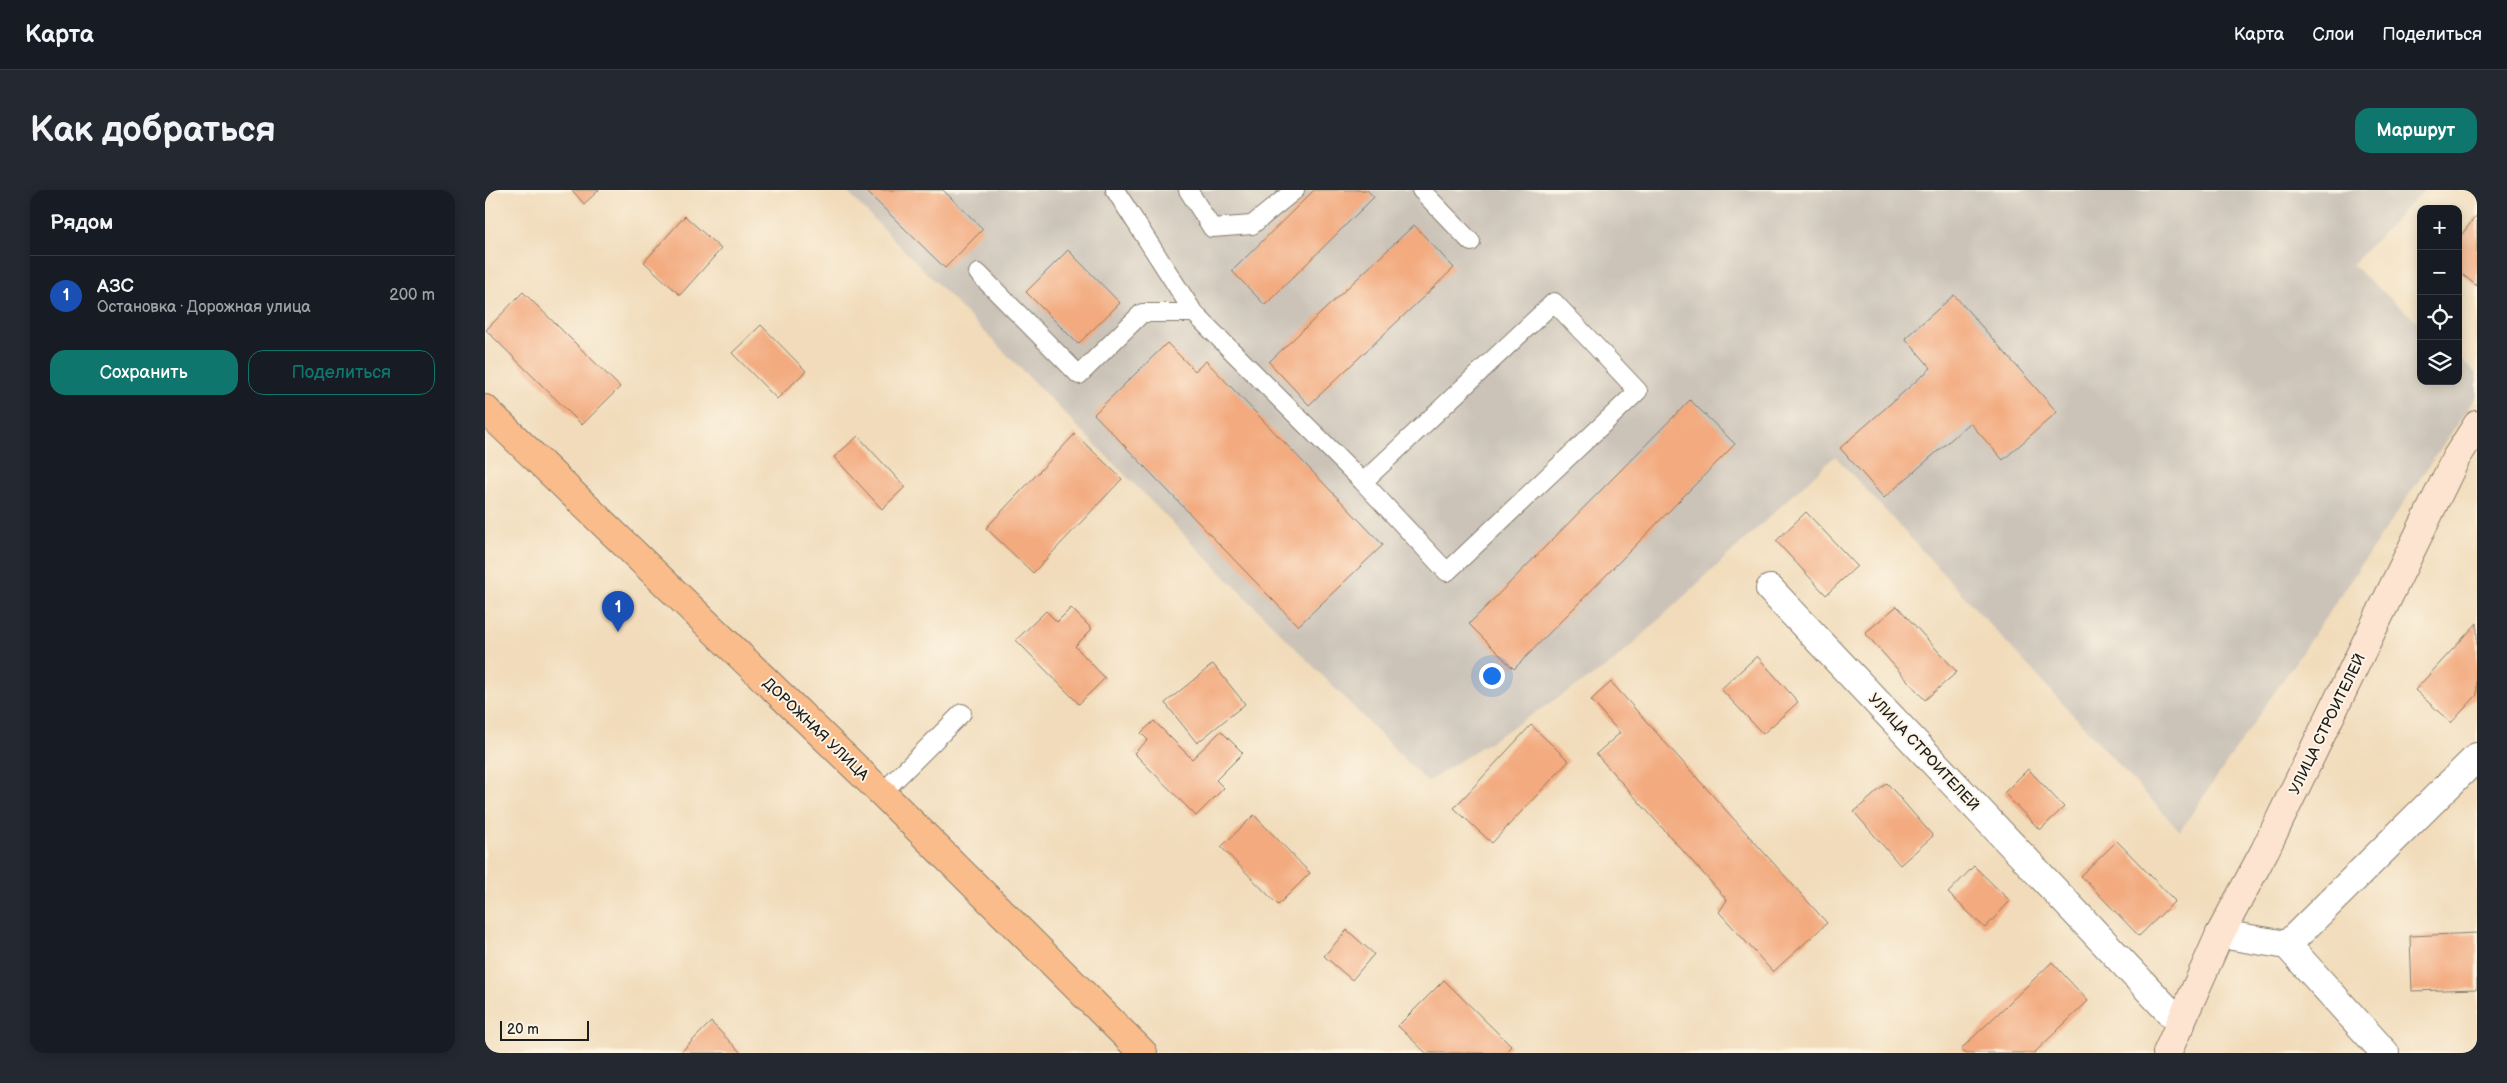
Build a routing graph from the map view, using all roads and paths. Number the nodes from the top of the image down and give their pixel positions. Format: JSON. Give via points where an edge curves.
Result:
{"nodes":[{"id":1,"x":1115,"y":190,"type":"edge"},
{"id":2,"x":1188,"y":190,"type":"edge"},
{"id":3,"x":1295,"y":190,"type":"edge"},
{"id":4,"x":1421,"y":190,"type":"edge"},
{"id":5,"x":1471,"y":242,"type":"dead end"},
{"id":6,"x":978,"y":273,"type":"dead end"},
{"id":7,"x":1194,"y":313,"type":"junction"},
{"id":8,"x":485,"y":409,"type":"edge"},
{"id":9,"x":2477,"y":425,"type":"edge"},
{"id":10,"x":2470,"y":454,"type":"edge"},
{"id":11,"x":1363,"y":482,"type":"junction"},
{"id":12,"x":1770,"y":589,"type":"dead end"},
{"id":13,"x":963,"y":713,"type":"dead end"},
{"id":14,"x":2477,"y":757,"type":"edge"},
{"id":15,"x":882,"y":793,"type":"junction"},
{"id":16,"x":2221,"y":934,"type":"junction"},
{"id":17,"x":2287,"y":945,"type":"junction"},
{"id":18,"x":2181,"y":1024,"type":"junction"},
{"id":19,"x":1143,"y":1053,"type":"edge"},
{"id":20,"x":2167,"y":1053,"type":"edge"},
{"id":21,"x":2385,"y":1053,"type":"edge"}],
"edges":[{"from":1,"to":7,"type":"lane"},
{"from":2,"to":3,"type":"lane","via":[[1211,228],[1252,225]]},
{"from":4,"to":5,"type":"lane"},
{"from":6,"to":7,"type":"lane","via":[[1079,375],[1142,314]]},
{"from":7,"to":11,"type":"lane"},
{"from":8,"to":15,"type":"main road","name":"ДОРОЖНАЯ УЛИЦА"},
{"from":9,"to":10,"type":"street","name":"УЛИЦА СТРОИТЕЛЕЙ"},
{"from":10,"to":16,"type":"street","name":"УЛИЦА СТРОИТЕЛЕЙ"},
{"from":11,"to":11,"type":"lane","via":[[1447,572],[1638,391],[1554,302]]},
{"from":12,"to":18,"type":"street","name":"УЛИЦА СТРОИТЕЛЕЙ"},
{"from":13,"to":15,"type":"lane"},
{"from":14,"to":17,"type":"street"},
{"from":15,"to":19,"type":"main road","name":"ДОРОЖНАЯ УЛИЦА"},
{"from":16,"to":17,"type":"street"},
{"from":16,"to":18,"type":"street","name":"УЛИЦА СТРОИТЕЛЕЙ"},
{"from":17,"to":21,"type":"street"},
{"from":18,"to":20,"type":"street","name":"УЛИЦА СТРОИТЕЛЕЙ"}]}
